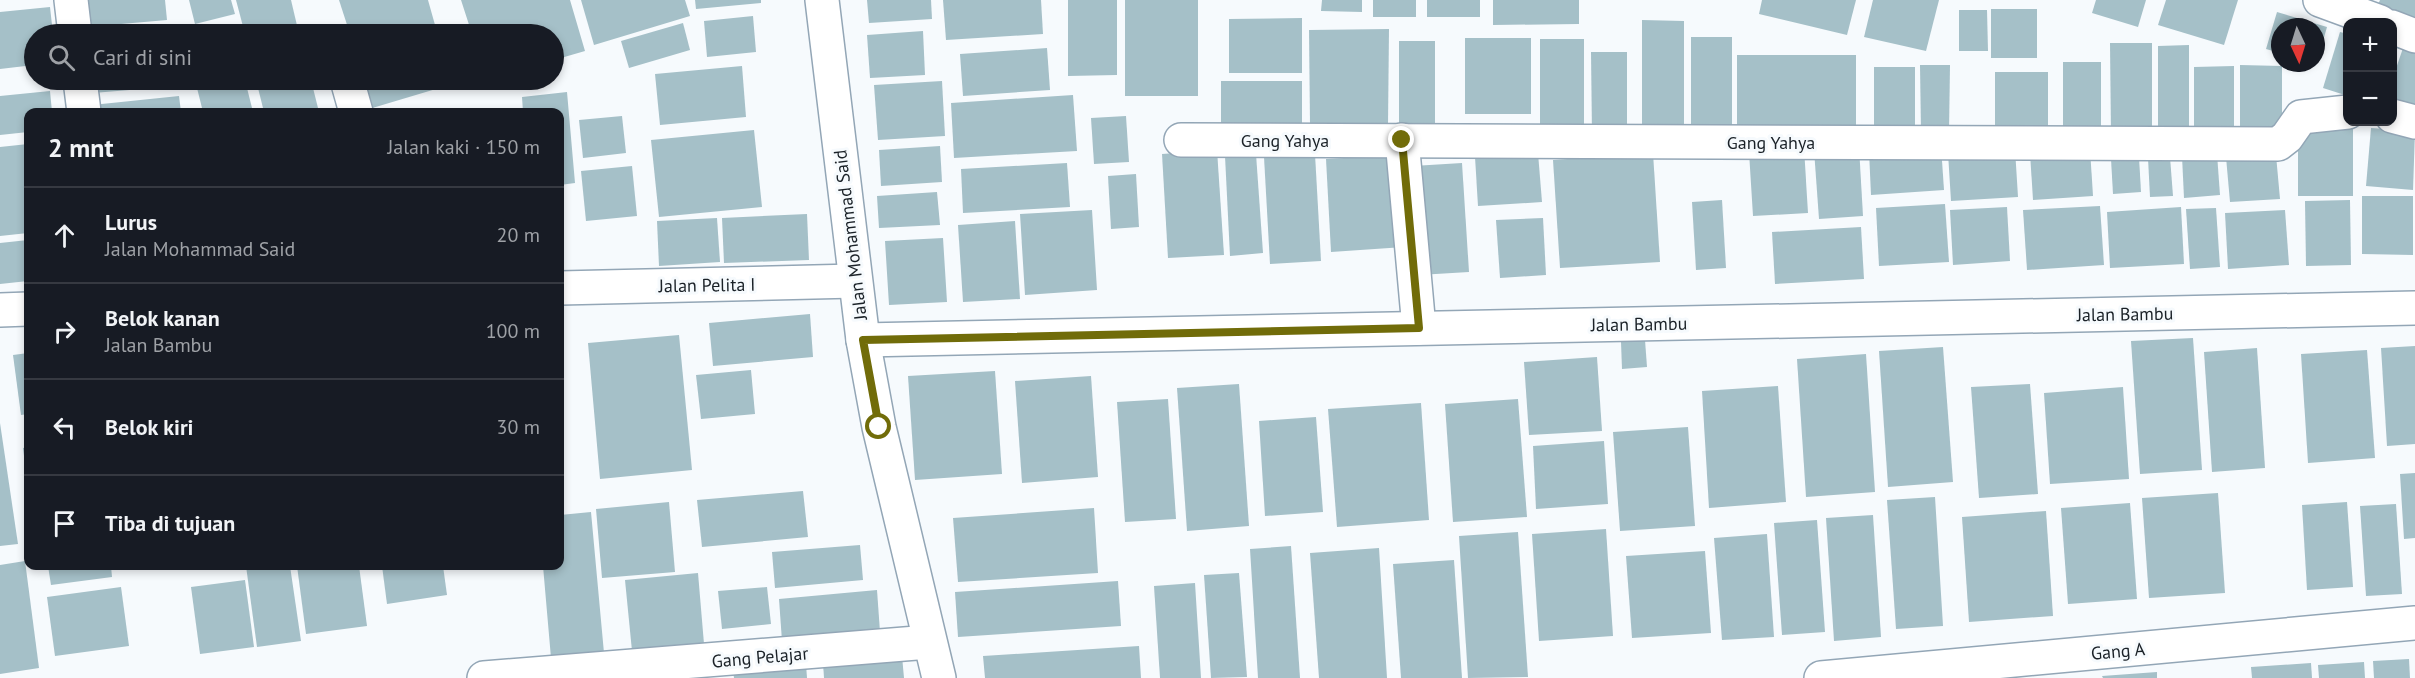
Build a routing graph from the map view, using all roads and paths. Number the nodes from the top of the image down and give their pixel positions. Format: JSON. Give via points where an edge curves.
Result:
{"nodes":[{"id":1,"x":71,"y":0,"type":"edge"},
{"id":2,"x":822,"y":0,"type":"edge"},
{"id":3,"x":2320,"y":0,"type":"edge"},
{"id":4,"x":2369,"y":18,"type":"edge"},
{"id":5,"x":74,"y":24,"type":"edge"},
{"id":6,"x":2397,"y":29,"type":"edge"},
{"id":7,"x":2415,"y":36,"type":"edge"},
{"id":8,"x":81,"y":90,"type":"edge"},
{"id":9,"x":350,"y":90,"type":"edge"},
{"id":10,"x":84,"y":108,"type":"edge"},
{"id":11,"x":355,"y":108,"type":"edge"},
{"id":12,"x":2343,"y":113,"type":"edge"},
{"id":13,"x":2397,"y":117,"type":"edge"},
{"id":14,"x":2415,"y":122,"type":"edge"},
{"id":15,"x":1181,"y":140,"type":"dead end"},
{"id":16,"x":1402,"y":140,"type":"junction"},
{"id":17,"x":855,"y":281,"type":"junction"},
{"id":18,"x":564,"y":288,"type":"edge"},
{"id":19,"x":2415,"y":308,"type":"edge"},
{"id":20,"x":24,"y":309,"type":"edge"},
{"id":21,"x":0,"y":310,"type":"edge"},
{"id":22,"x":1419,"y":328,"type":"junction"},
{"id":23,"x":863,"y":340,"type":"junction"},
{"id":24,"x":2415,"y":623,"type":"edge"},
{"id":25,"x":929,"y":642,"type":"junction"},
{"id":26,"x":484,"y":678,"type":"edge"},
{"id":27,"x":939,"y":678,"type":"edge"},
{"id":28,"x":1821,"y":678,"type":"edge"}],
"edges":[{"from":1,"to":5,"type":"street"},
{"from":2,"to":17,"type":"street","name":"Jalan Mohammad Said"},
{"from":3,"to":4,"type":"street"},
{"from":6,"to":7,"type":"street"},
{"from":8,"to":10,"type":"street"},
{"from":9,"to":11,"type":"street"},
{"from":12,"to":16,"type":"street","name":"Gang Yahya","via":[[2301,117],[2278,144]]},
{"from":13,"to":14,"type":"street"},
{"from":15,"to":16,"type":"street","name":"Gang Yahya"},
{"from":16,"to":22,"type":"street"},
{"from":17,"to":18,"type":"street","name":"Jalan Pelita I"},
{"from":17,"to":23,"type":"street","name":"Jalan Mohammad Said"},
{"from":19,"to":22,"type":"street","name":"Jalan Bambu"},
{"from":20,"to":21,"type":"street"},
{"from":22,"to":23,"type":"street","name":"Jalan Bambu"},
{"from":23,"to":25,"type":"street","name":"Jalan Mohammad Said"},
{"from":24,"to":28,"type":"street","name":"Gang A"},
{"from":25,"to":26,"type":"street","name":"Gang Pelajar"},
{"from":25,"to":27,"type":"street","name":"Jalan Mohammad Said"}]}
